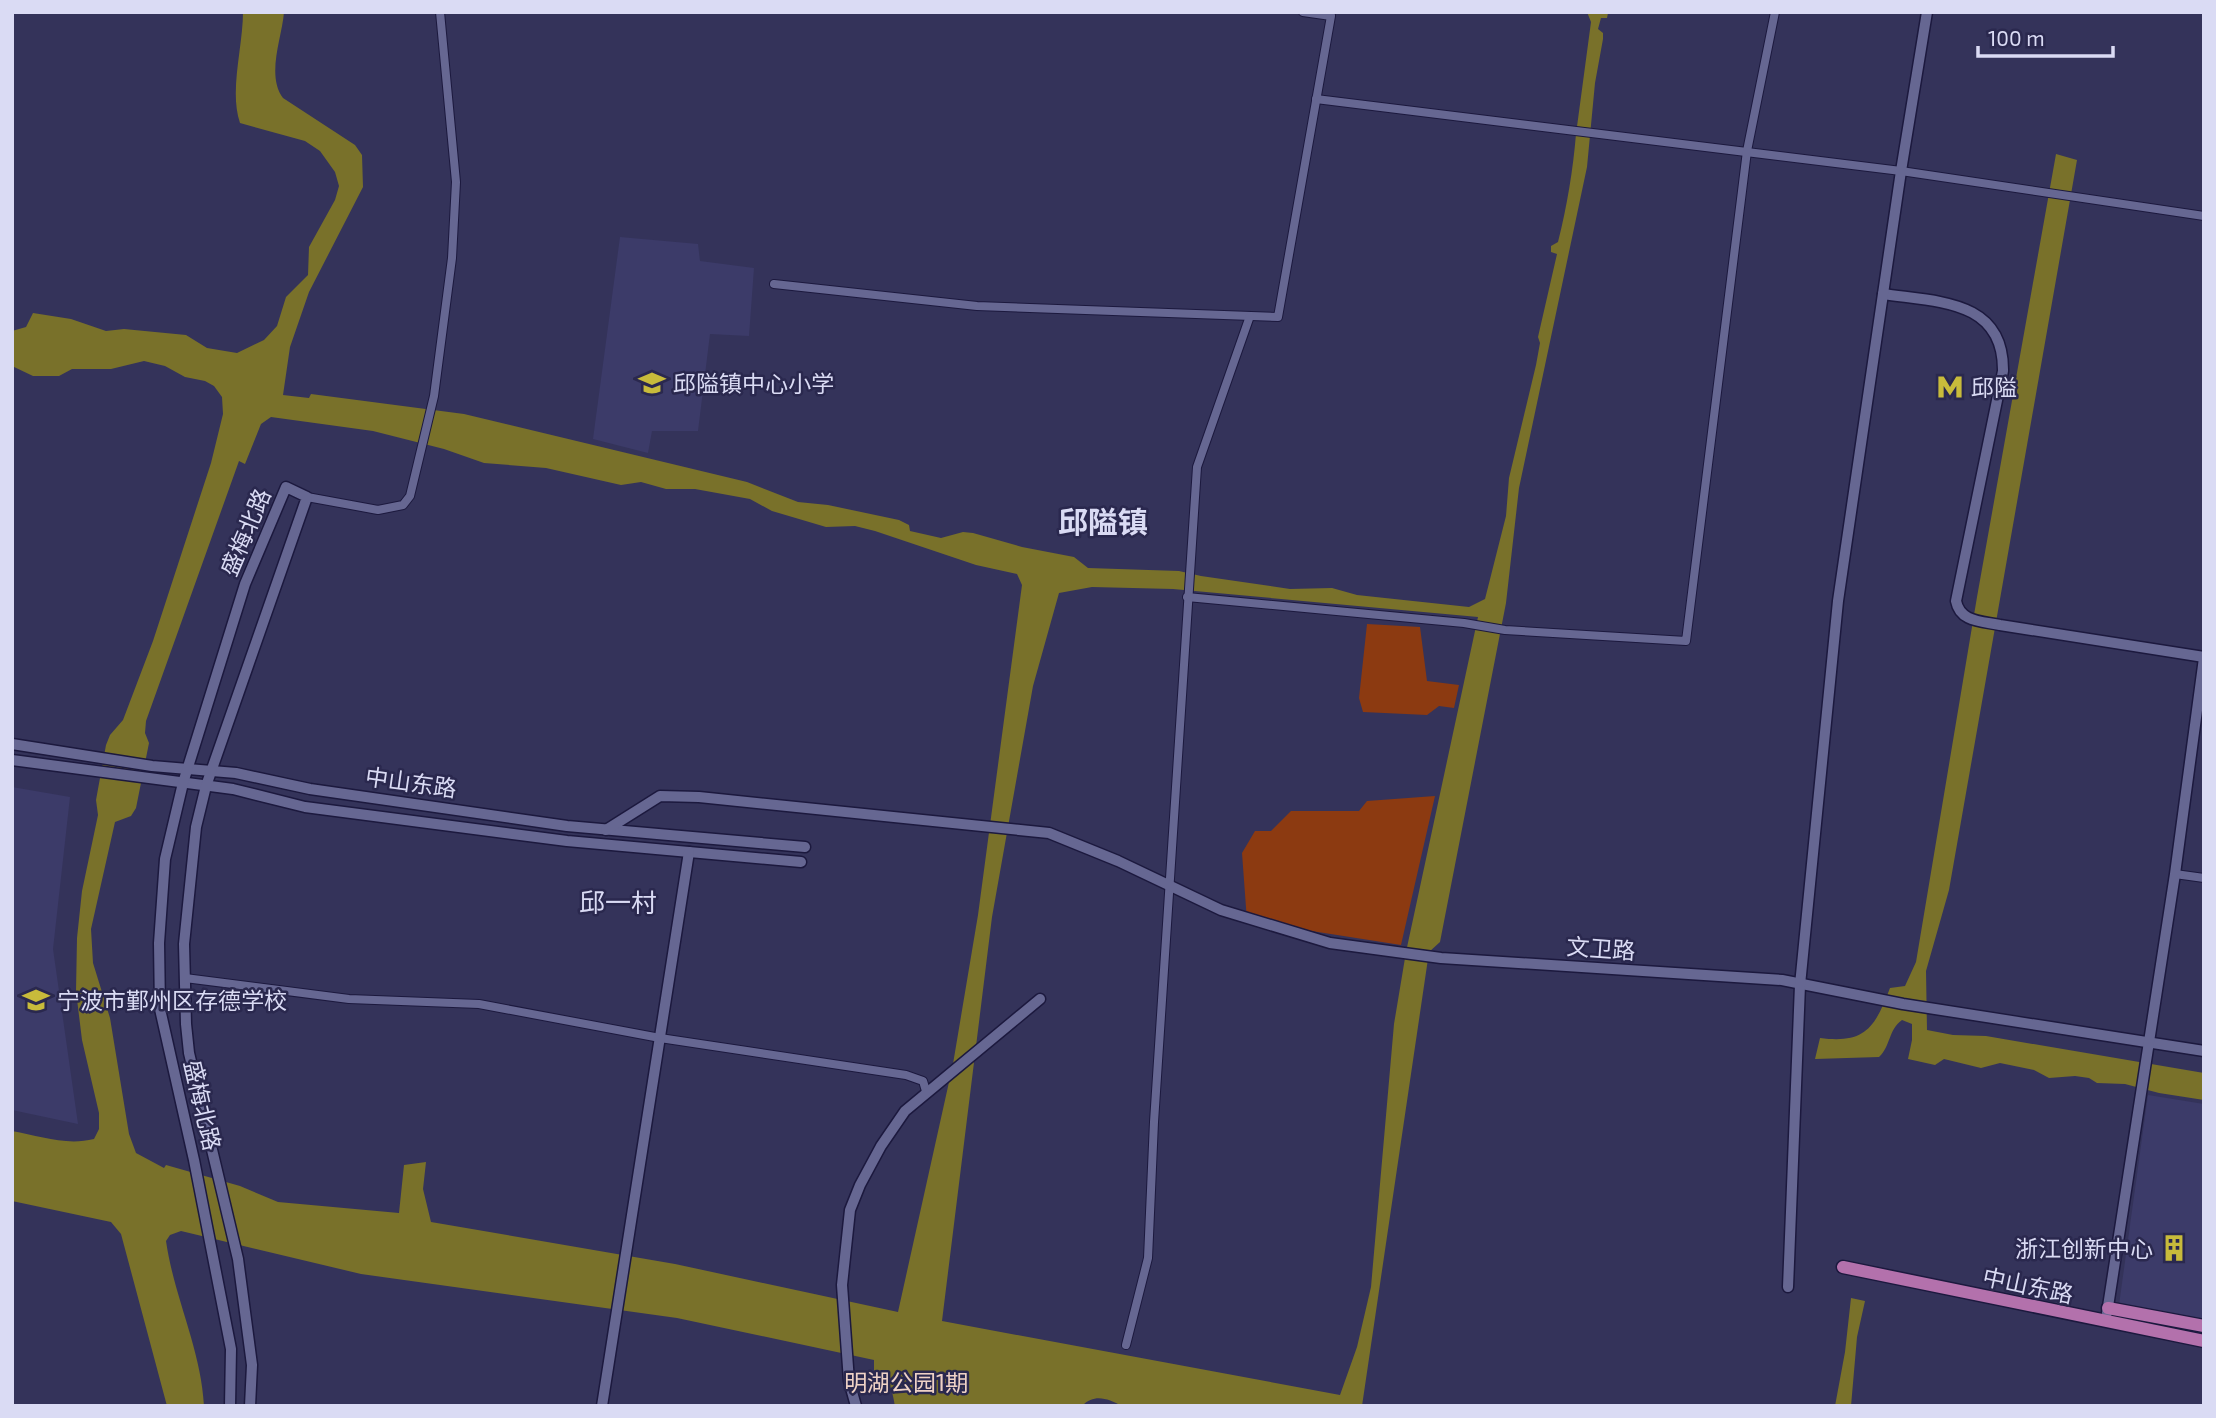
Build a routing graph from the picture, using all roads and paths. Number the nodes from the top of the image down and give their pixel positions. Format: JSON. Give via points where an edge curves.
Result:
{"nodes":[{"id":1,"x":440,"y":12,"type":"edge"},
{"id":2,"x":1303,"y":12,"type":"edge"},
{"id":3,"x":1775,"y":12,"type":"edge"},
{"id":4,"x":1927,"y":12,"type":"edge"},
{"id":5,"x":1331,"y":14,"type":"edge"},
{"id":6,"x":1316,"y":99,"type":"junction"},
{"id":7,"x":1747,"y":151,"type":"junction"},
{"id":8,"x":1901,"y":171,"type":"junction"},
{"id":9,"x":2204,"y":216,"type":"edge"},
{"id":10,"x":774,"y":284,"type":"dead end"},
{"id":11,"x":1883,"y":294,"type":"junction"},
{"id":12,"x":1250,"y":316,"type":"junction"},
{"id":13,"x":307,"y":497,"type":"junction"},
{"id":14,"x":1187,"y":597,"type":"junction"},
{"id":15,"x":2204,"y":658,"type":"edge"},
{"id":16,"x":12,"y":744,"type":"edge"},
{"id":17,"x":12,"y":760,"type":"edge"},
{"id":18,"x":188,"y":767,"type":"junction"},
{"id":19,"x":212,"y":770,"type":"junction"},
{"id":20,"x":183,"y":783,"type":"junction"},
{"id":21,"x":206,"y":786,"type":"junction"},
{"id":22,"x":606,"y":830,"type":"junction"},
{"id":23,"x":805,"y":847,"type":"dead end"},
{"id":24,"x":689,"y":852,"type":"junction"},
{"id":25,"x":801,"y":862,"type":"dead end"},
{"id":26,"x":2175,"y":874,"type":"junction"},
{"id":27,"x":2204,"y":878,"type":"edge"},
{"id":28,"x":185,"y":978,"type":"junction"},
{"id":29,"x":1800,"y":985,"type":"junction"},
{"id":30,"x":1040,"y":999,"type":"dead end"},
{"id":31,"x":660,"y":1038,"type":"junction"},
{"id":32,"x":2148,"y":1041,"type":"junction"},
{"id":33,"x":2204,"y":1051,"type":"edge"},
{"id":34,"x":926,"y":1091,"type":"junction"},
{"id":35,"x":1843,"y":1267,"type":"dead end"},
{"id":36,"x":1788,"y":1287,"type":"dead end"},
{"id":37,"x":2108,"y":1308,"type":"junction"},
{"id":38,"x":2106,"y":1323,"type":"junction"},
{"id":39,"x":2204,"y":1326,"type":"edge"},
{"id":40,"x":2204,"y":1341,"type":"edge"},
{"id":41,"x":1126,"y":1345,"type":"dead end"},
{"id":42,"x":230,"y":1406,"type":"edge"},
{"id":43,"x":250,"y":1406,"type":"edge"},
{"id":44,"x":602,"y":1406,"type":"edge"},
{"id":45,"x":856,"y":1406,"type":"edge"}],
"edges":[{"from":1,"to":13,"type":"street","via":[[456,182],[452,258],[421,457],[403,505],[378,510]]},
{"from":2,"to":5,"type":"street"},
{"from":3,"to":7,"type":"street"},
{"from":4,"to":8,"type":"main road"},
{"from":5,"to":6,"type":"street"},
{"from":6,"to":7,"type":"street"},
{"from":6,"to":12,"type":"street","via":[[1278,317]]},
{"from":7,"to":8,"type":"street"},
{"from":7,"to":14,"type":"street","via":[[1686,641],[1505,630]]},
{"from":8,"to":9,"type":"street"},
{"from":8,"to":11,"type":"main road"},
{"from":10,"to":12,"type":"street","via":[[977,306]]},
{"from":11,"to":15,"type":"main road","via":[[1966,308],[1996,335],[2003,354],[1956,601],[1958,611],[1966,618],[2000,625]]},
{"from":11,"to":29,"type":"main road","via":[[1838,601]]},
{"from":12,"to":14,"type":"street","via":[[1197,467]]},
{"from":13,"to":18,"type":"main road","name":"盛梅北路","via":[[286,487],[245,584]]},
{"from":13,"to":19,"type":"main road","name":"盛梅北路"},
{"from":14,"to":41,"type":"street","via":[[1147,1258]]},
{"from":15,"to":26,"type":"main road"},
{"from":16,"to":18,"type":"main road","name":"中山东路","via":[[152,766]]},
{"from":17,"to":20,"type":"main road","name":"中山东路"},
{"from":18,"to":19,"type":"main road","name":"中山东路"},
{"from":18,"to":20,"type":"main road","name":"盛梅北路"},
{"from":19,"to":21,"type":"main road","name":"盛梅北路"},
{"from":19,"to":22,"type":"main road","name":"中山东路","via":[[310,789]]},
{"from":20,"to":21,"type":"main road","name":"中山东路"},
{"from":20,"to":42,"type":"main road","name":"盛梅北路","via":[[165,859],[160,1009],[230,1349]]},
{"from":21,"to":24,"type":"main road","name":"中山东路","via":[[305,807]]},
{"from":21,"to":28,"type":"main road","name":"盛梅北路","via":[[196,827]]},
{"from":22,"to":23,"type":"main road","name":"中山东路"},
{"from":22,"to":29,"type":"main road","name":"文卫路","via":[[660,796],[1012,828],[1049,833],[1221,909],[1330,943],[1441,958],[1782,980]]},
{"from":24,"to":25,"type":"main road","name":"中山东路"},
{"from":24,"to":31,"type":"main road"},
{"from":26,"to":27,"type":"street"},
{"from":26,"to":32,"type":"main road"},
{"from":28,"to":31,"type":"street","via":[[349,999],[479,1004]]},
{"from":28,"to":43,"type":"main road","name":"盛梅北路","via":[[189,1053],[239,1259],[251,1365]]},
{"from":29,"to":32,"type":"main road","name":"文卫路"},
{"from":29,"to":36,"type":"main road"},
{"from":30,"to":34,"type":"main road"},
{"from":31,"to":34,"type":"street","via":[[906,1075],[923,1081]]},
{"from":31,"to":44,"type":"main road"},
{"from":32,"to":33,"type":"main road","name":"文卫路"},
{"from":32,"to":37,"type":"main road"},
{"from":34,"to":45,"type":"main road","via":[[905,1111],[881,1146],[850,1210],[842,1285],[849,1381]]},
{"from":35,"to":38,"type":"main road","name":"中山东路"},
{"from":37,"to":38,"type":"main road"},
{"from":37,"to":39,"type":"main road"},
{"from":38,"to":40,"type":"main road","name":"中山东路"}]}
